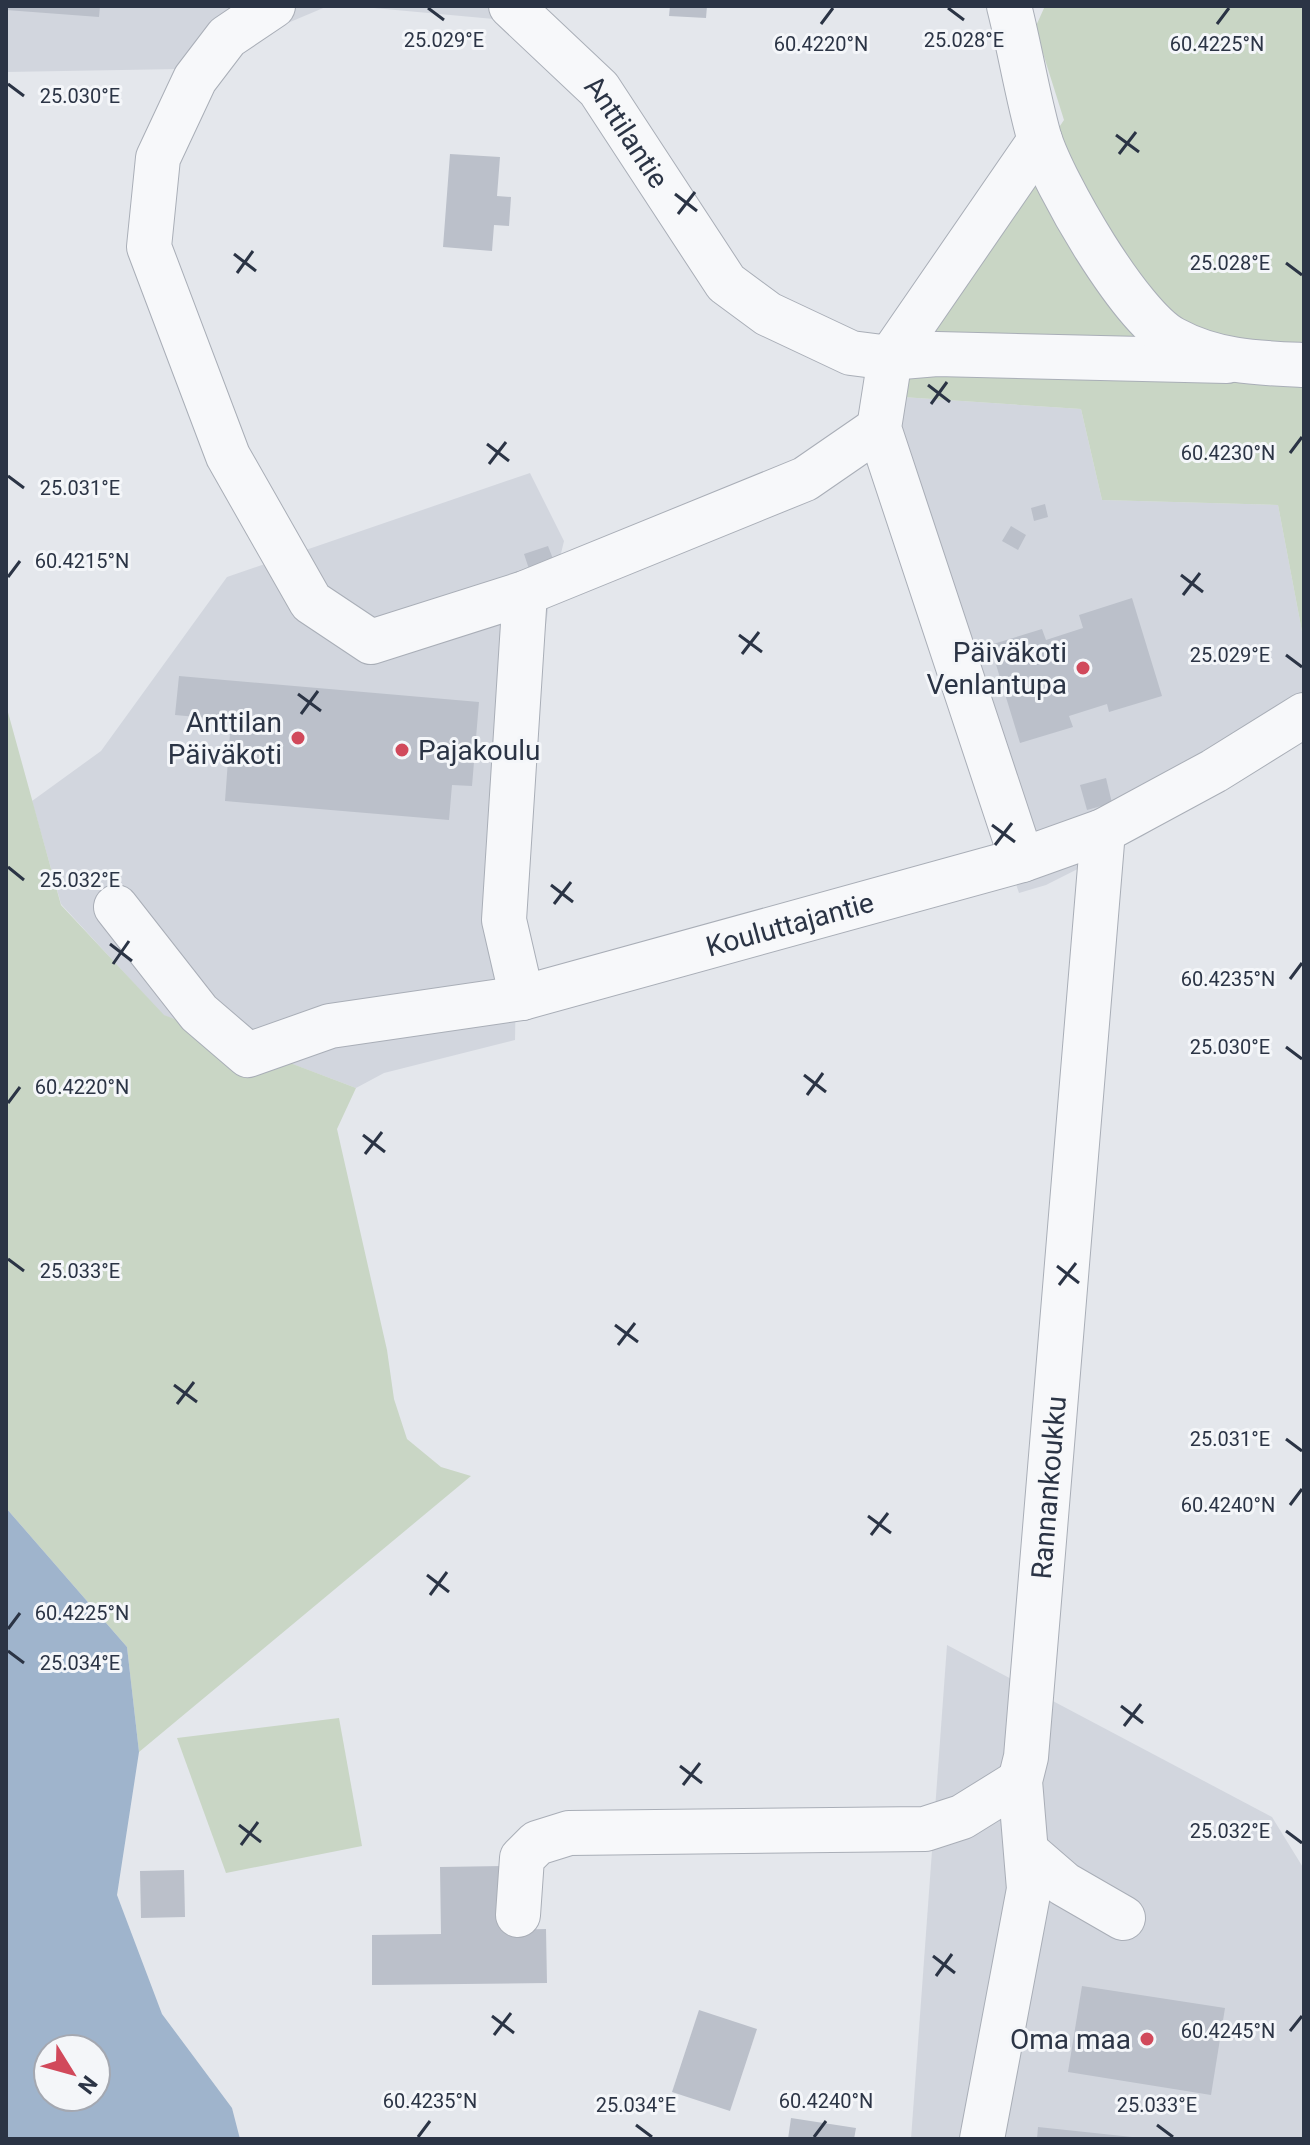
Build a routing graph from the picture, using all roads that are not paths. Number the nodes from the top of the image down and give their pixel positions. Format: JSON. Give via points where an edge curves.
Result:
{"nodes":[{"id":1,"x":273,"y":6,"type":"edge"},
{"id":2,"x":1009,"y":6,"type":"edge"},
{"id":3,"x":503,"y":7,"type":"edge"},
{"id":4,"x":1040,"y":140,"type":"junction"},
{"id":5,"x":890,"y":358,"type":"junction"},
{"id":6,"x":1227,"y":361,"type":"junction"},
{"id":7,"x":1304,"y":365,"type":"edge"},
{"id":8,"x":879,"y":428,"type":"junction"},
{"id":9,"x":525,"y":593,"type":"junction"},
{"id":10,"x":1304,"y":715,"type":"edge"},
{"id":11,"x":1103,"y":831,"type":"junction"},
{"id":12,"x":1022,"y":860,"type":"junction"},
{"id":13,"x":116,"y":907,"type":"dead end"},
{"id":14,"x":522,"y":998,"type":"junction"},
{"id":15,"x":1020,"y":1781,"type":"junction"},
{"id":16,"x":1028,"y":1870,"type":"junction"},
{"id":17,"x":518,"y":1915,"type":"dead end"},
{"id":18,"x":1123,"y":1918,"type":"dead end"},
{"id":19,"x":982,"y":2139,"type":"edge"}],
"edges":[{"from":1,"to":9,"type":"street","via":[[227,37],[195,79],[158,158],[149,247],[228,456],[311,602],[371,642]]},
{"from":2,"to":4,"type":"street","name":"Anttilantie"},
{"from":3,"to":5,"type":"street","name":"Anttilantie","via":[[599,89],[726,283],[768,314],[851,353]]},
{"from":4,"to":5,"type":"street"},
{"from":4,"to":6,"type":"street","name":"Anttilantie","via":[[1088,234],[1130,298],[1171,339]]},
{"from":5,"to":6,"type":"street","name":"Anttilantie","via":[[937,354]]},
{"from":5,"to":8,"type":"street"},
{"from":6,"to":7,"type":"street","name":"Anttilantie"},
{"from":8,"to":9,"type":"street","via":[[805,479]]},
{"from":8,"to":12,"type":"street"},
{"from":9,"to":14,"type":"street","via":[[504,920]]},
{"from":10,"to":11,"type":"street","name":"Kouluttajantie"},
{"from":11,"to":12,"type":"street","name":"Kouluttajantie"},
{"from":11,"to":15,"type":"street","name":"Rannankoukku"},
{"from":12,"to":14,"type":"street","name":"Kouluttajantie"},
{"from":13,"to":14,"type":"street","name":"Kouluttajantie","via":[[199,1013],[248,1055],[330,1026]]},
{"from":15,"to":16,"type":"street","name":"Rannankoukku"},
{"from":15,"to":17,"type":"street","via":[[962,1817],[925,1829],[569,1833],[537,1843],[522,1858]]},
{"from":16,"to":18,"type":"street"},
{"from":16,"to":19,"type":"street","name":"Rannankoukku"}]}
